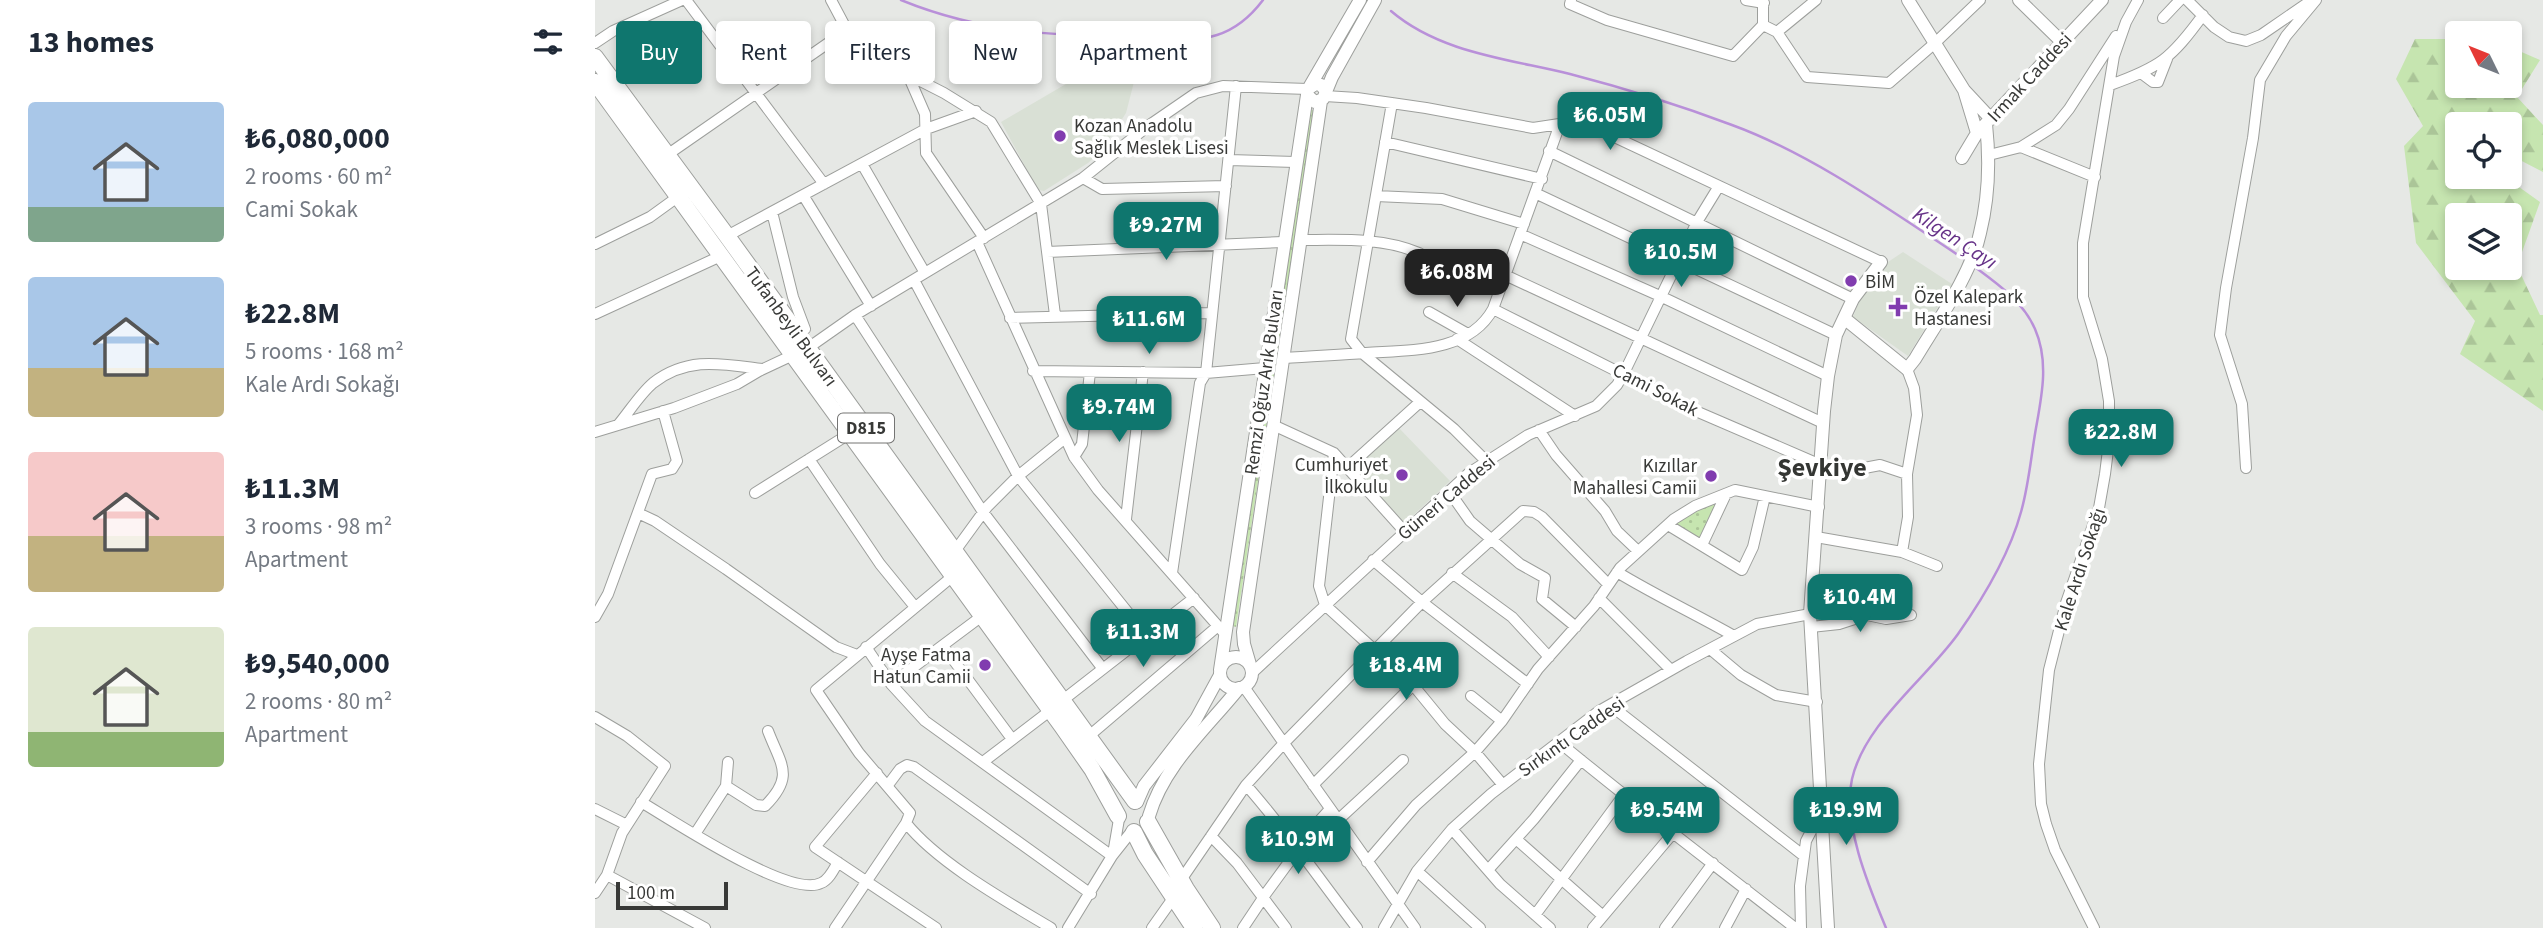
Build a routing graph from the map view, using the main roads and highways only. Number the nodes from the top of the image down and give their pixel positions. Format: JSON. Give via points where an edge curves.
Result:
{"nodes":[{"id":1,"x":1360,"y":0,"type":"edge"},
{"id":2,"x":1375,"y":0,"type":"edge"},
{"id":3,"x":1908,"y":0,"type":"edge"},
{"id":4,"x":2019,"y":0,"type":"edge"},
{"id":5,"x":2102,"y":0,"type":"edge"},
{"id":6,"x":2061,"y":42,"type":"junction"},
{"id":7,"x":595,"y":57,"type":"edge"},
{"id":8,"x":595,"y":82,"type":"edge"},
{"id":9,"x":1308,"y":90,"type":"junction"},
{"id":10,"x":1964,"y":90,"type":"junction"},
{"id":11,"x":1324,"y":96,"type":"junction"},
{"id":12,"x":1985,"y":125,"type":"junction"},
{"id":13,"x":1962,"y":158,"type":"dead end"},
{"id":14,"x":1881,"y":262,"type":"road end"},
{"id":15,"x":1844,"y":317,"type":"junction"},
{"id":16,"x":800,"y":352,"type":"junction"},
{"id":17,"x":1251,"y":671,"type":"junction"},
{"id":18,"x":1220,"y":672,"type":"junction"},
{"id":19,"x":1241,"y":688,"type":"junction"},
{"id":20,"x":1057,"y":705,"type":"junction"},
{"id":21,"x":1820,"y":770,"type":"junction"},
{"id":22,"x":1136,"y":802,"type":"junction"},
{"id":23,"x":1119,"y":818,"type":"junction"},
{"id":24,"x":1149,"y":819,"type":"junction"},
{"id":25,"x":1133,"y":832,"type":"junction"},
{"id":26,"x":1194,"y":928,"type":"edge"},
{"id":27,"x":1212,"y":928,"type":"edge"},
{"id":28,"x":1828,"y":928,"type":"edge"},
{"id":29,"x":1835,"y":928,"type":"edge"}],
"edges":[{"from":1,"to":9,"type":"main road","name":"Remzi Oğuz Arık Bulvarı"},
{"from":2,"to":11,"type":"main road","name":"Remzi Oğuz Arık Bulvarı"},
{"from":3,"to":10,"type":"main road"},
{"from":4,"to":6,"type":"main road"},
{"from":5,"to":6,"type":"main road","name":"Irmak Caddesi"},
{"from":6,"to":12,"type":"main road","name":"Irmak Caddesi"},
{"from":7,"to":16,"type":"highway","name":"Tufanbeyli Bulvarı","number":"D815","via":[[797,333]]},
{"from":8,"to":16,"type":"highway","name":"Tufanbeyli Bulvarı","number":"D815"},
{"from":9,"to":11,"type":"main road","via":[[1318,84]]},
{"from":9,"to":18,"type":"main road","name":"Remzi Oğuz Arık Bulvarı","via":[[1221,630]]},
{"from":10,"to":12,"type":"main road"},
{"from":10,"to":12,"type":"main road"},
{"from":11,"to":17,"type":"main road","name":"Remzi Oğuz Arık Bulvarı","via":[[1243,632]]},
{"from":12,"to":13,"type":"main road","name":"Irmak Caddesi"},
{"from":12,"to":15,"type":"main road","via":[[1989,169],[1980,235],[1959,287],[1907,369]]},
{"from":14,"to":15,"type":"main road"},
{"from":15,"to":21,"type":"main road","via":[[1828,376],[1810,620]]},
{"from":16,"to":20,"type":"highway","name":"Tufanbeyli Bulvarı","number":"D815","via":[[955,551]]},
{"from":16,"to":20,"type":"highway","name":"Tufanbeyli Bulvarı","number":"D815","via":[[849,434],[982,617]]},
{"from":17,"to":18,"type":"main road","via":[[1245,659],[1234,657],[1225,661]]},
{"from":17,"to":19,"type":"main road","name":"Güneri Caddesi","via":[[1251,679]]},
{"from":18,"to":19,"type":"main road","via":[[1224,684]]},
{"from":18,"to":22,"type":"main road","via":[[1196,719]]},
{"from":19,"to":24,"type":"main road","name":"Güneri Caddesi","via":[[1168,773]]},
{"from":20,"to":22,"type":"highway","name":"Tufanbeyli Bulvarı","number":"D815","via":[[1089,736]]},
{"from":20,"to":23,"type":"highway","name":"Tufanbeyli Bulvarı","number":"D815"},
{"from":21,"to":28,"type":"main road"},
{"from":21,"to":29,"type":"main road"},
{"from":22,"to":23,"type":"highway","via":[[1123,806]]},
{"from":22,"to":24,"type":"highway","name":"Tufanbeyli Bulvarı","via":[[1143,805]]},
{"from":23,"to":25,"type":"highway","name":"Tufanbeyli Bulvarı","via":[[1123,828]]},
{"from":24,"to":25,"type":"highway","via":[[1143,830]]},
{"from":24,"to":27,"type":"highway","name":"Tufanbeyli Bulvarı"},
{"from":25,"to":26,"type":"highway","name":"Tufanbeyli Bulvarı"}]}
